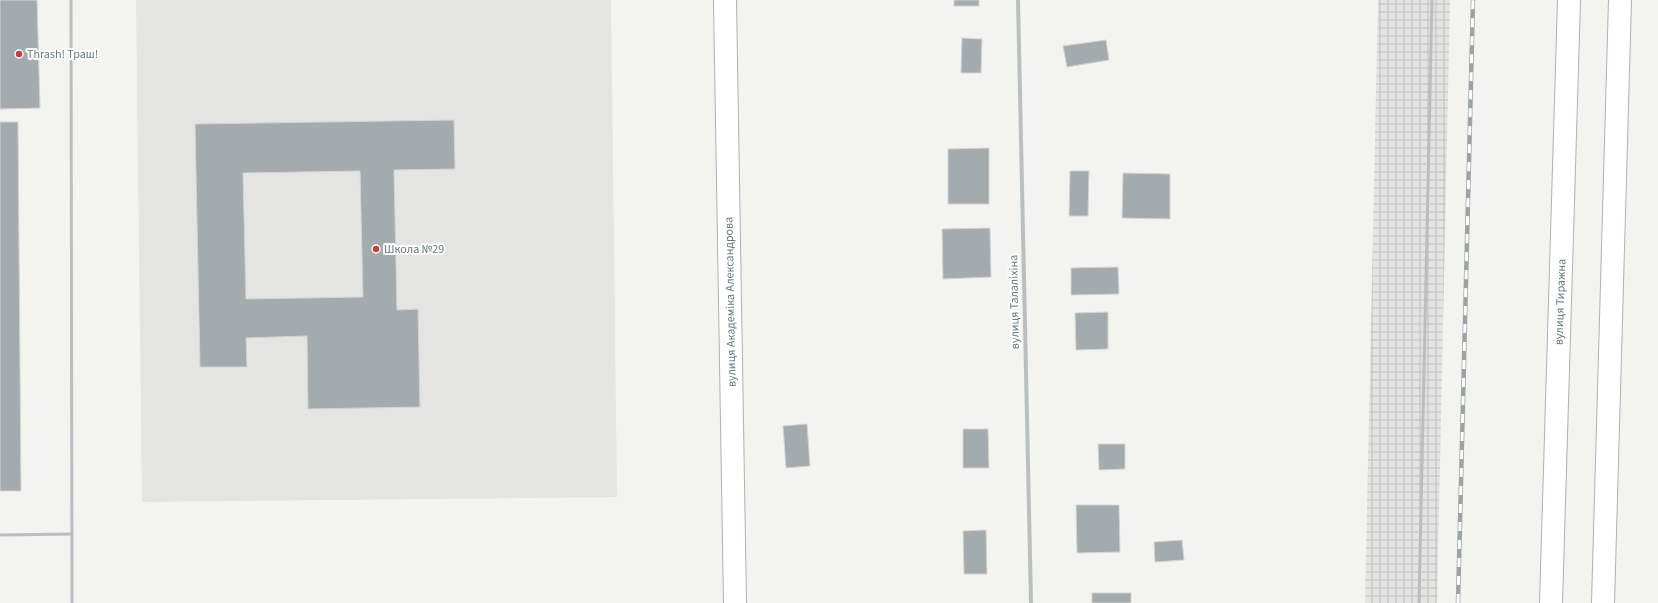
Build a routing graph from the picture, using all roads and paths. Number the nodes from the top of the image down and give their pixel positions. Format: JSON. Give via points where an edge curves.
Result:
{"nodes":[{"id":1,"x":71,"y":0,"type":"edge"},
{"id":2,"x":724,"y":0,"type":"edge"},
{"id":3,"x":1018,"y":0,"type":"edge"},
{"id":4,"x":1432,"y":0,"type":"edge"},
{"id":5,"x":1569,"y":0,"type":"edge"},
{"id":6,"x":1620,"y":0,"type":"edge"},
{"id":7,"x":72,"y":534,"type":"junction"},
{"id":8,"x":0,"y":535,"type":"edge"},
{"id":9,"x":72,"y":603,"type":"edge"},
{"id":10,"x":735,"y":603,"type":"edge"},
{"id":11,"x":1031,"y":603,"type":"edge"},
{"id":12,"x":1419,"y":603,"type":"edge"},
{"id":13,"x":1551,"y":603,"type":"edge"},
{"id":14,"x":1603,"y":603,"type":"edge"}],
"edges":[{"from":1,"to":7,"type":"lane"},
{"from":2,"to":10,"type":"main road","name":"вулиця Академіка Александрова"},
{"from":3,"to":11,"type":"street","name":"вулиця Талаліхіна"},
{"from":4,"to":12,"type":"lane"},
{"from":5,"to":13,"type":"main road","name":"вулиця Тиражна"},
{"from":6,"to":14,"type":"main road"},
{"from":7,"to":8,"type":"lane"},
{"from":7,"to":9,"type":"lane"}]}
